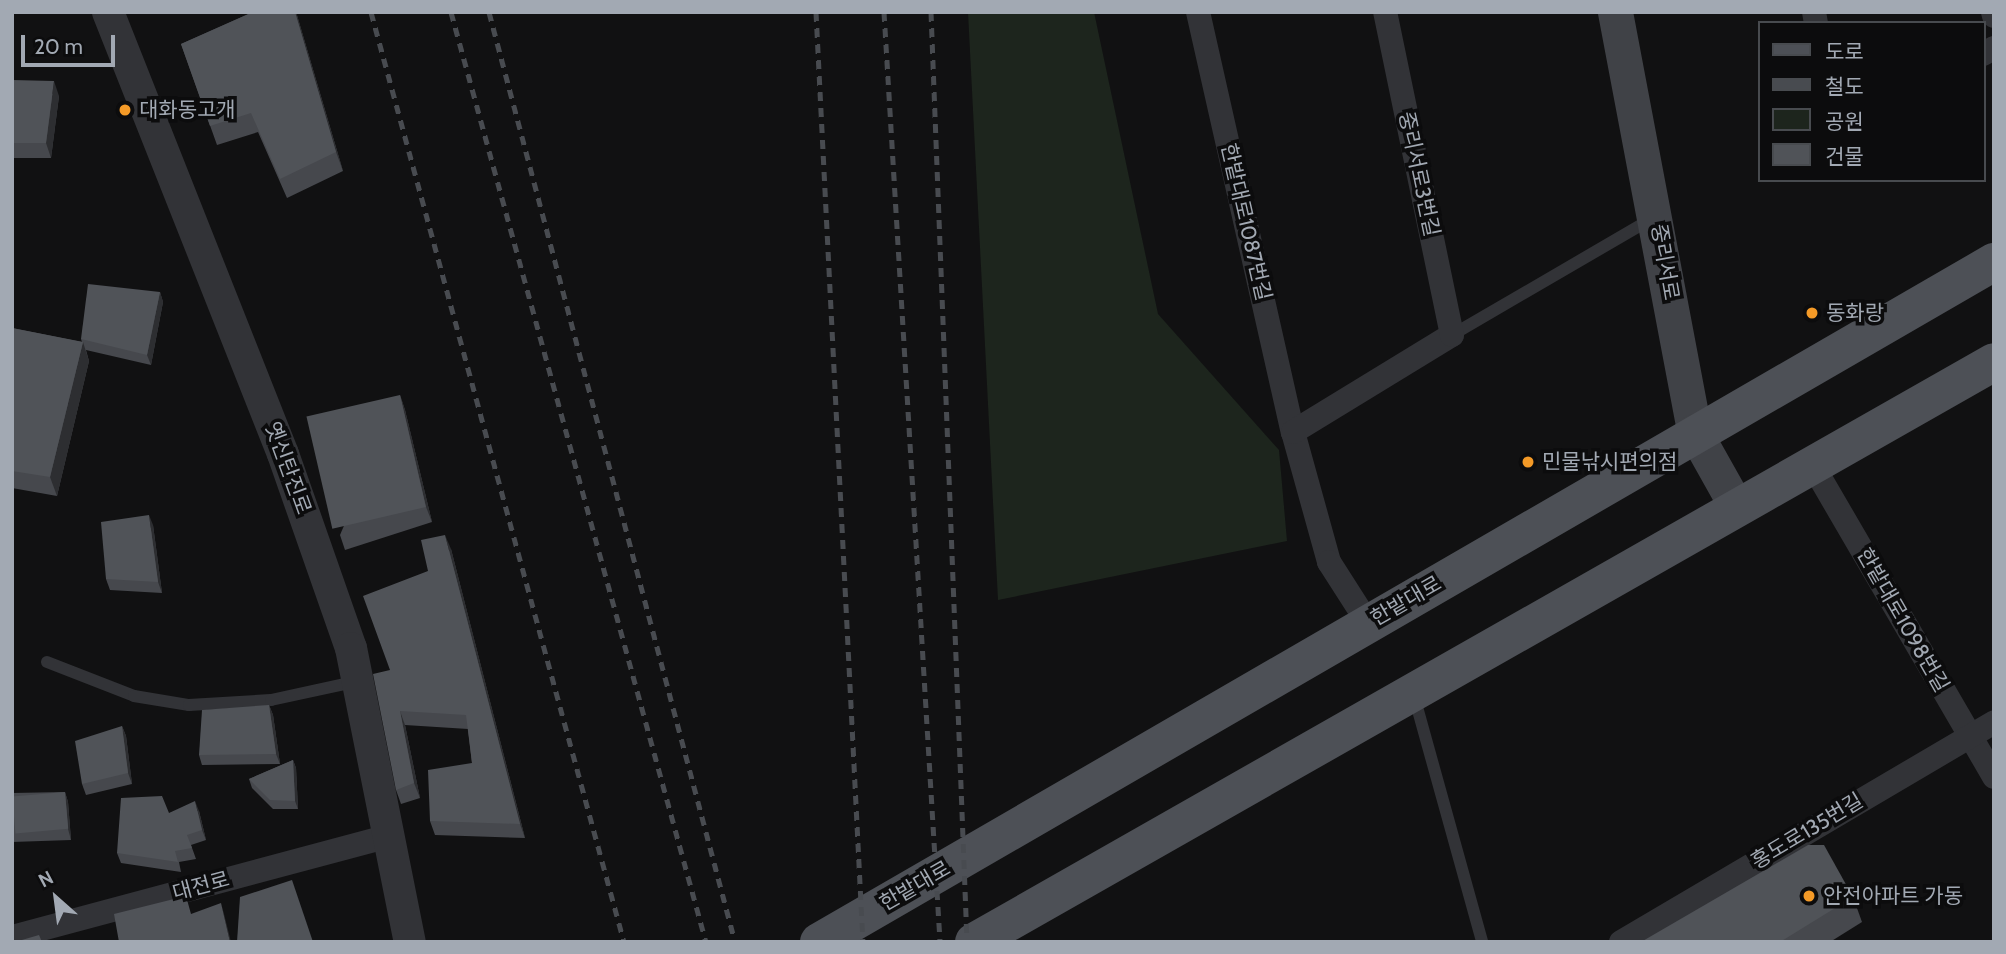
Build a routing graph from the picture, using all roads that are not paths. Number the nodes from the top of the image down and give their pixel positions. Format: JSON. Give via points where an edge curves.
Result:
{"nodes":[{"id":1,"x":108,"y":12,"type":"edge"},
{"id":2,"x":1198,"y":12,"type":"edge"},
{"id":3,"x":1385,"y":12,"type":"edge"},
{"id":4,"x":1615,"y":12,"type":"edge"},
{"id":5,"x":1657,"y":215,"type":"junction"},
{"id":6,"x":1994,"y":262,"type":"edge"},
{"id":7,"x":1452,"y":335,"type":"junction"},
{"id":8,"x":1994,"y":362,"type":"edge"},
{"id":9,"x":1694,"y":431,"type":"junction"},
{"id":10,"x":1293,"y":432,"type":"junction"},
{"id":11,"x":1812,"y":464,"type":"junction"},
{"id":12,"x":1735,"y":505,"type":"junction"},
{"id":13,"x":1368,"y":623,"type":"junction"},
{"id":14,"x":47,"y":662,"type":"dead end"},
{"id":15,"x":358,"y":681,"type":"junction"},
{"id":16,"x":1412,"y":689,"type":"junction"},
{"id":17,"x":1994,"y":722,"type":"edge"},
{"id":18,"x":1970,"y":735,"type":"junction"},
{"id":19,"x":1994,"y":777,"type":"edge"},
{"id":20,"x":389,"y":836,"type":"junction"},
{"id":21,"x":12,"y":937,"type":"edge"},
{"id":22,"x":410,"y":942,"type":"edge"},
{"id":23,"x":819,"y":942,"type":"edge"},
{"id":24,"x":974,"y":942,"type":"edge"},
{"id":25,"x":1482,"y":942,"type":"edge"},
{"id":26,"x":1621,"y":942,"type":"edge"}],
"edges":[{"from":1,"to":15,"type":"street","name":"옛신탄진로","via":[[283,454]]},
{"from":2,"to":10,"type":"street","name":"한밭대로1087번길"},
{"from":3,"to":7,"type":"street","name":"중리서로3번길"},
{"from":4,"to":5,"type":"main road","name":"중리서로"},
{"from":5,"to":7,"type":"lane"},
{"from":5,"to":9,"type":"main road","name":"중리서로"},
{"from":6,"to":9,"type":"main road","name":"한밭대로"},
{"from":7,"to":10,"type":"street"},
{"from":8,"to":11,"type":"main road"},
{"from":9,"to":12,"type":"main road","name":"중리서로"},
{"from":9,"to":13,"type":"main road","name":"한밭대로"},
{"from":10,"to":13,"type":"street","name":"한밭대로1087번길","via":[[1329,562]]},
{"from":11,"to":12,"type":"main road"},
{"from":11,"to":18,"type":"street","name":"한밭대로1098번길"},
{"from":12,"to":16,"type":"main road"},
{"from":13,"to":23,"type":"main road","name":"한밭대로"},
{"from":14,"to":15,"type":"lane","via":[[134,696],[189,705],[271,700]]},
{"from":15,"to":20,"type":"street","name":"옛신탄진로"},
{"from":16,"to":24,"type":"main road"},
{"from":16,"to":25,"type":"lane"},
{"from":17,"to":18,"type":"street","name":"홍도로135번길"},
{"from":18,"to":19,"type":"street","name":"한밭대로1098번길"},
{"from":18,"to":26,"type":"street","name":"홍도로135번길"},
{"from":20,"to":21,"type":"street","name":"대전로"},
{"from":20,"to":22,"type":"street","name":"옛신탄진로"}]}
